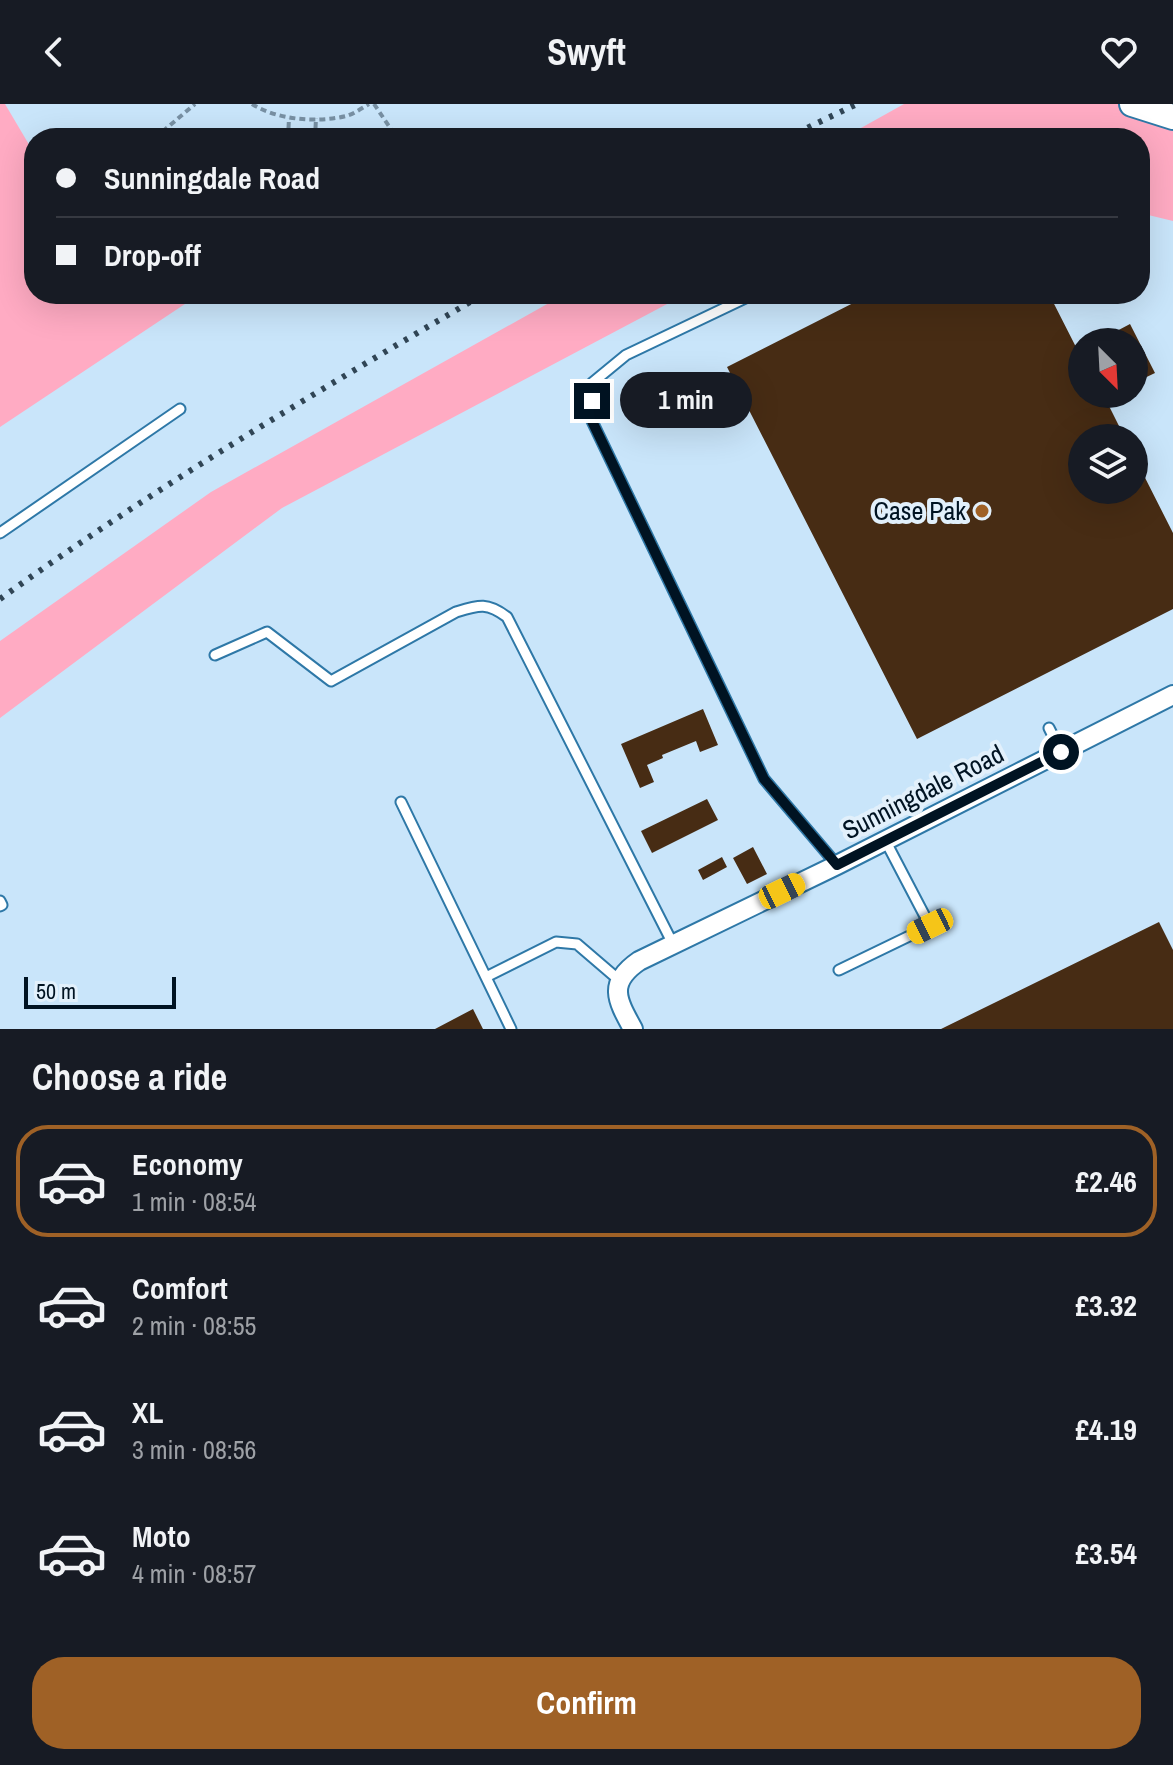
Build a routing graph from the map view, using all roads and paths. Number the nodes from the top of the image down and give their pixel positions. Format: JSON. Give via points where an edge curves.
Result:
{"nodes":[{"id":1,"x":195,"y":104,"type":"edge"},
{"id":2,"x":252,"y":104,"type":"edge"},
{"id":3,"x":371,"y":104,"type":"edge"},
{"id":4,"x":1132,"y":104,"type":"edge"},
{"id":5,"x":1173,"y":117,"type":"edge"},
{"id":6,"x":289,"y":118,"type":"junction"},
{"id":7,"x":316,"y":118,"type":"junction"},
{"id":8,"x":167,"y":128,"type":"edge"},
{"id":9,"x":288,"y":128,"type":"edge"},
{"id":10,"x":316,"y":128,"type":"edge"},
{"id":11,"x":389,"y":128,"type":"edge"},
{"id":12,"x":733,"y":304,"type":"edge"},
{"id":13,"x":180,"y":409,"type":"dead end"},
{"id":14,"x":0,"y":533,"type":"edge"},
{"id":15,"x":215,"y":655,"type":"dead end"},
{"id":16,"x":1173,"y":695,"type":"edge"},
{"id":17,"x":1049,"y":728,"type":"dead end"},
{"id":18,"x":1061,"y":752,"type":"junction"},
{"id":19,"x":401,"y":802,"type":"dead end"},
{"id":20,"x":885,"y":840,"type":"junction"},
{"id":21,"x":837,"y":865,"type":"junction"},
{"id":22,"x":673,"y":944,"type":"junction"},
{"id":23,"x":839,"y":970,"type":"dead end"},
{"id":24,"x":486,"y":977,"type":"junction"},
{"id":25,"x":619,"y":980,"type":"junction"},
{"id":26,"x":511,"y":1029,"type":"edge"},
{"id":27,"x":633,"y":1029,"type":"edge"}],
"edges":[{"from":1,"to":8,"type":"path"},
{"from":2,"to":6,"type":"path"},
{"from":3,"to":7,"type":"path","via":[[348,115]]},
{"from":3,"to":11,"type":"path"},
{"from":4,"to":5,"type":"main road"},
{"from":6,"to":7,"type":"path"},
{"from":6,"to":9,"type":"path"},
{"from":7,"to":10,"type":"path"},
{"from":12,"to":21,"type":"lane","via":[[626,355],[592,383],[591,419],[764,779]]},
{"from":13,"to":14,"type":"lane"},
{"from":15,"to":22,"type":"lane","via":[[267,632],[331,681],[456,612],[476,605],[493,607],[507,617]]},
{"from":16,"to":18,"type":"street","name":"Sunningdale Road"},
{"from":17,"to":18,"type":"lane"},
{"from":18,"to":20,"type":"street","name":"Sunningdale Road"},
{"from":19,"to":24,"type":"lane"},
{"from":20,"to":21,"type":"street","name":"Sunningdale Road"},
{"from":20,"to":23,"type":"lane","via":[[930,926]]},
{"from":21,"to":22,"type":"street","name":"Sunningdale Road"},
{"from":22,"to":25,"type":"street","name":"Sunningdale Road","via":[[639,961]]},
{"from":24,"to":25,"type":"lane","via":[[556,942],[577,944]]},
{"from":24,"to":26,"type":"lane"},
{"from":25,"to":27,"type":"street","via":[[617,994]]}]}
